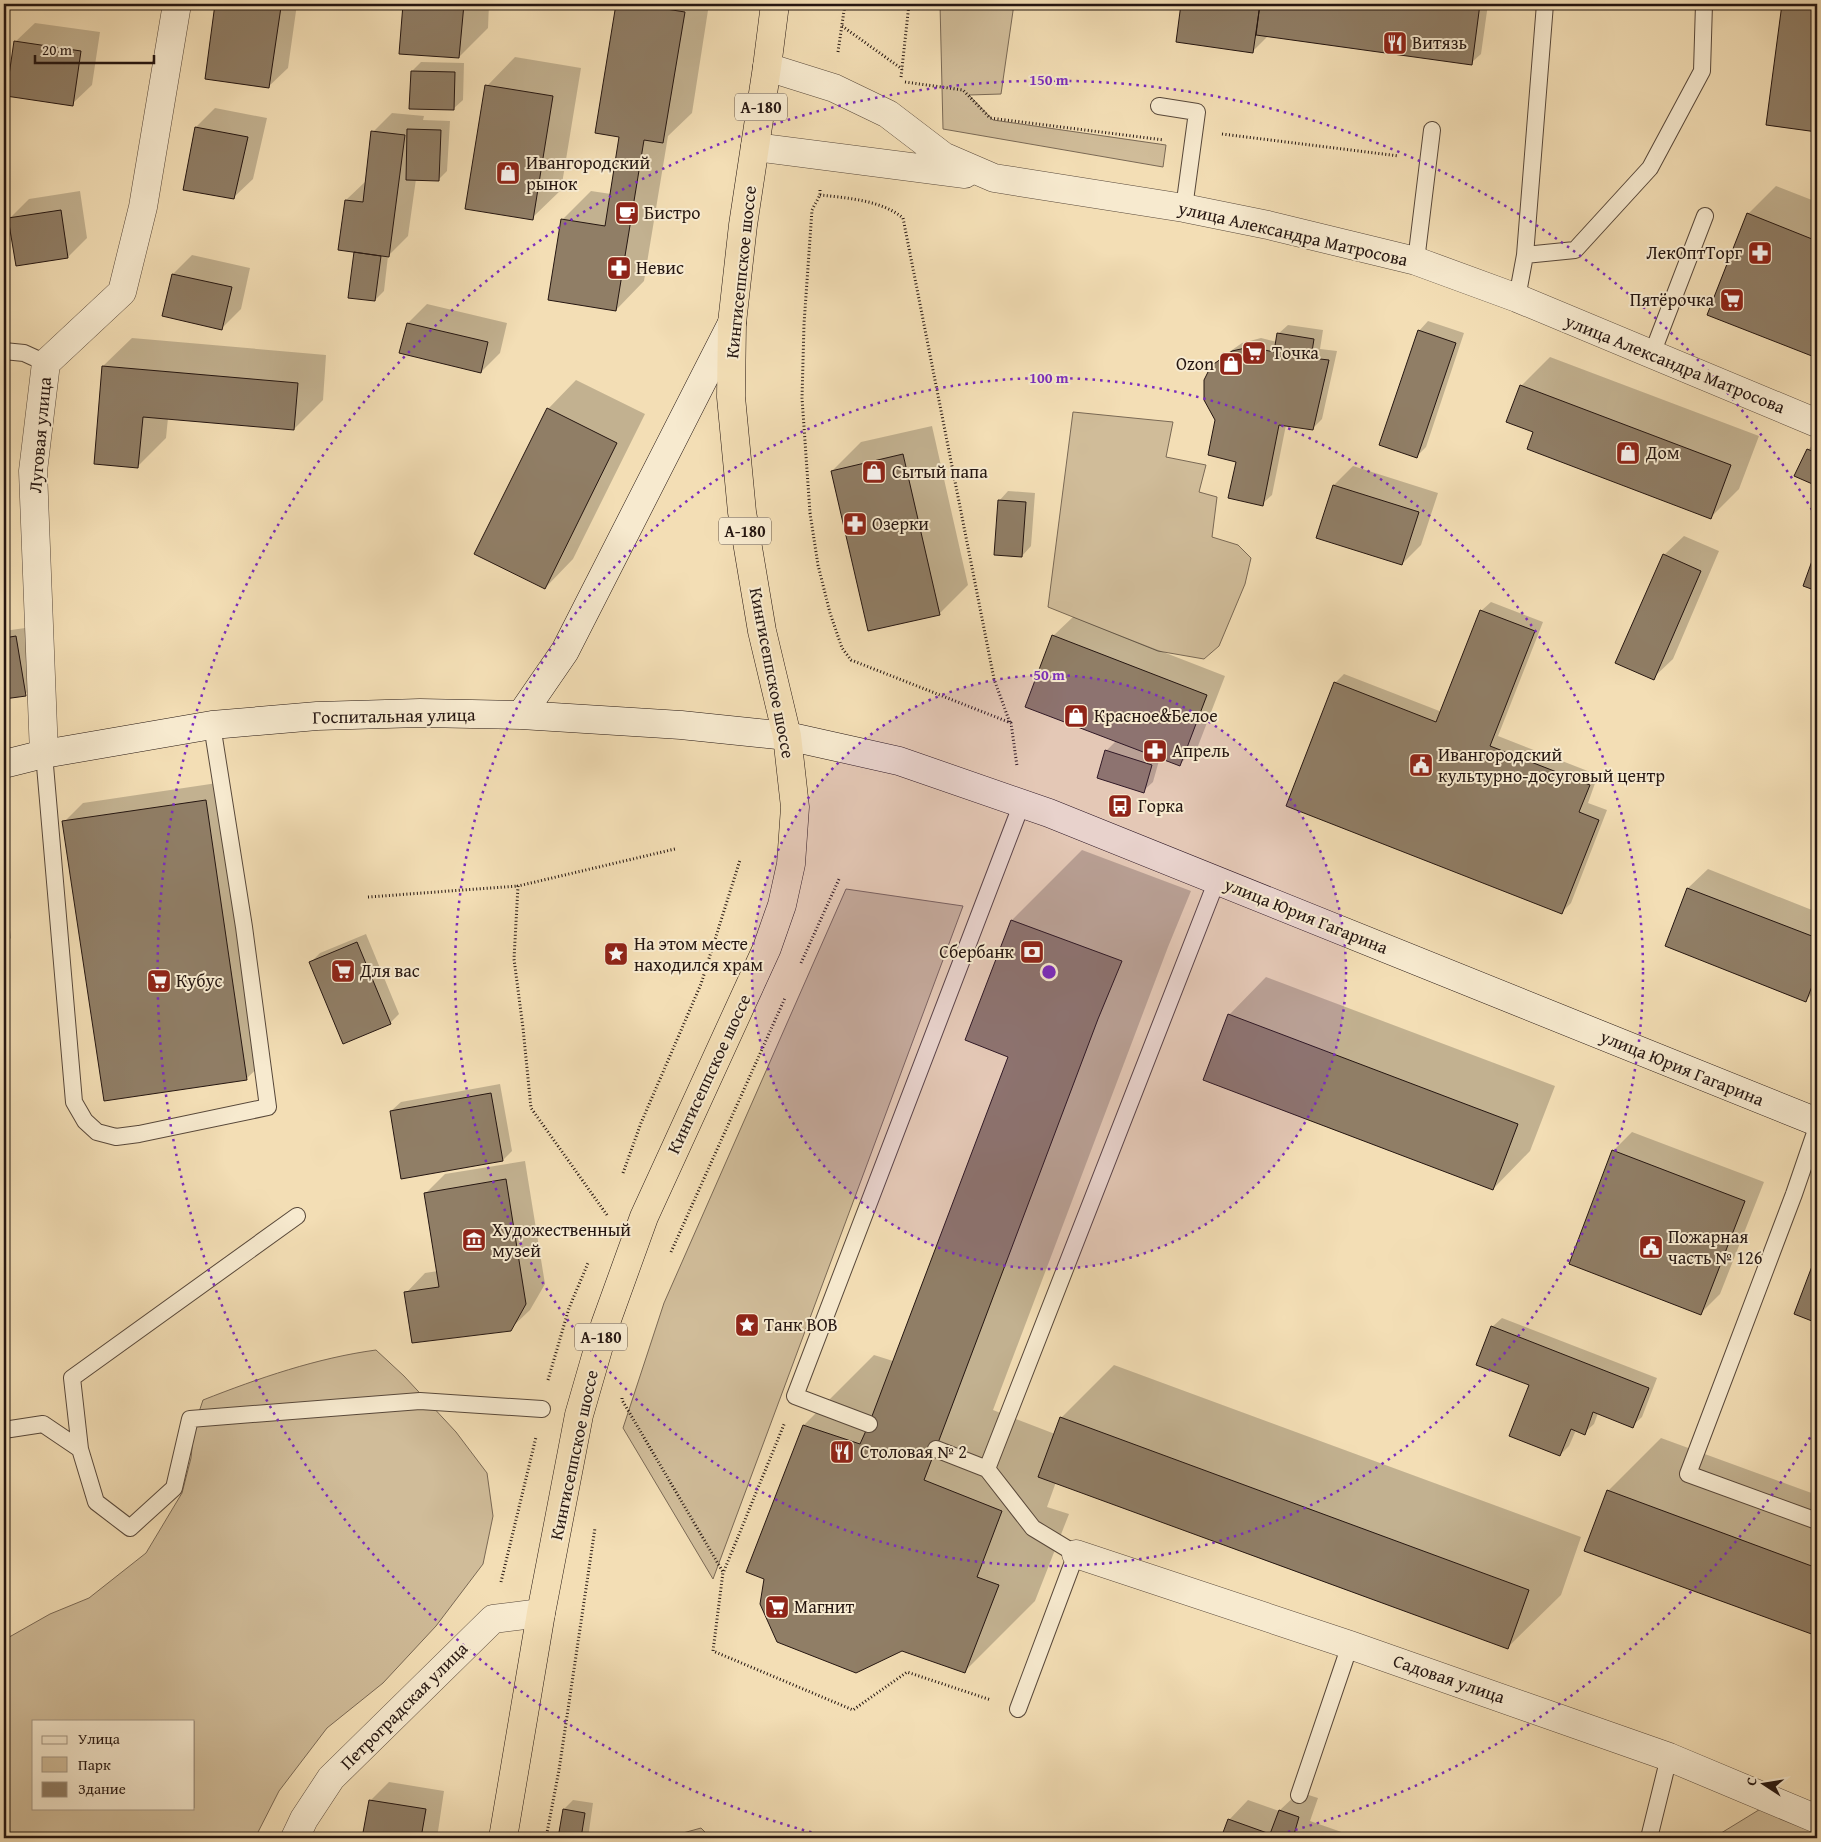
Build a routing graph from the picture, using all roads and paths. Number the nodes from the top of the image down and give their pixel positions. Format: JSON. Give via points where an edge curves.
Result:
{"nodes":[{"id":1,"x":177,"y":4,"type":"edge"},
{"id":2,"x":775,"y":4,"type":"edge"},
{"id":3,"x":845,"y":4,"type":"edge"},
{"id":4,"x":909,"y":4,"type":"edge"},
{"id":5,"x":1545,"y":4,"type":"edge"},
{"id":6,"x":1704,"y":4,"type":"edge"},
{"id":7,"x":842,"y":26,"type":"junction"},
{"id":8,"x":838,"y":54,"type":"dead end"},
{"id":9,"x":767,"y":67,"type":"junction"},
{"id":10,"x":902,"y":68,"type":"junction"},
{"id":11,"x":901,"y":77,"type":"dead end"},
{"id":12,"x":899,"y":81,"type":"dead end"},
{"id":13,"x":1159,"y":106,"type":"dead end"},
{"id":14,"x":1432,"y":130,"type":"dead end"},
{"id":15,"x":1193,"y":137,"type":"junction"},
{"id":16,"x":755,"y":147,"type":"junction"},
{"id":17,"x":1428,"y":160,"type":"junction"},
{"id":18,"x":994,"y":178,"type":"junction"},
{"id":19,"x":820,"y":186,"type":"dead end"},
{"id":20,"x":820,"y":195,"type":"junction"},
{"id":21,"x":1184,"y":208,"type":"junction"},
{"id":22,"x":1705,"y":216,"type":"dead end"},
{"id":23,"x":1524,"y":255,"type":"junction"},
{"id":24,"x":1416,"y":261,"type":"junction"},
{"id":25,"x":1517,"y":298,"type":"junction"},
{"id":26,"x":732,"y":323,"type":"junction"},
{"id":27,"x":4,"y":351,"type":"edge"},
{"id":28,"x":1652,"y":354,"type":"junction"},
{"id":29,"x":46,"y":363,"type":"junction"},
{"id":30,"x":1817,"y":423,"type":"edge"},
{"id":31,"x":521,"y":715,"type":"junction"},
{"id":32,"x":1011,"y":723,"type":"junction"},
{"id":33,"x":212,"y":726,"type":"junction"},
{"id":34,"x":787,"y":736,"type":"junction"},
{"id":35,"x":44,"y":754,"type":"junction"},
{"id":36,"x":4,"y":764,"type":"edge"},
{"id":37,"x":1022,"y":803,"type":"junction"},
{"id":38,"x":675,"y":849,"type":"dead end"},
{"id":39,"x":840,"y":877,"type":"dead end"},
{"id":40,"x":1217,"y":880,"type":"junction"},
{"id":41,"x":518,"y":886,"type":"junction"},
{"id":42,"x":368,"y":897,"type":"dead end"},
{"id":43,"x":799,"y":967,"type":"dead end"},
{"id":44,"x":787,"y":994,"type":"dead end"},
{"id":45,"x":1817,"y":1122,"type":"edge"},
{"id":46,"x":1817,"y":1127,"type":"edge"},
{"id":47,"x":297,"y":1216,"type":"dead end"},
{"id":48,"x":607,"y":1216,"type":"dead end"},
{"id":49,"x":669,"y":1256,"type":"dead end"},
{"id":50,"x":624,"y":1391,"type":"dead end"},
{"id":51,"x":795,"y":1396,"type":"junction"},
{"id":52,"x":622,"y":1400,"type":"junction"},
{"id":53,"x":620,"y":1408,"type":"dead end"},
{"id":54,"x":542,"y":1409,"type":"dead end"},
{"id":55,"x":868,"y":1424,"type":"dead end"},
{"id":56,"x":4,"y":1430,"type":"edge"},
{"id":57,"x":80,"y":1449,"type":"junction"},
{"id":58,"x":936,"y":1449,"type":"dead end"},
{"id":59,"x":988,"y":1469,"type":"junction"},
{"id":60,"x":1817,"y":1521,"type":"edge"},
{"id":61,"x":596,"y":1526,"type":"dead end"},
{"id":62,"x":1076,"y":1554,"type":"junction"},
{"id":63,"x":723,"y":1572,"type":"junction"},
{"id":64,"x":541,"y":1613,"type":"junction"},
{"id":65,"x":1350,"y":1645,"type":"junction"},
{"id":66,"x":1018,"y":1709,"type":"joint"},
{"id":67,"x":1669,"y":1757,"type":"junction"},
{"id":68,"x":1299,"y":1795,"type":"dead end"},
{"id":69,"x":1817,"y":1818,"type":"edge"},
{"id":70,"x":295,"y":1838,"type":"edge"},
{"id":71,"x":503,"y":1838,"type":"edge"},
{"id":72,"x":546,"y":1838,"type":"edge"},
{"id":73,"x":1649,"y":1838,"type":"edge"}],
"edges":[{"from":1,"to":29,"type":"street","name":"Луговая улица","via":[[143,208],[122,292]]},
{"from":2,"to":9,"type":"highway","name":"Кингисеппское шоссе","number":"А-180"},
{"from":3,"to":7,"type":"path"},
{"from":4,"to":10,"type":"path"},
{"from":5,"to":23,"type":"lane"},
{"from":6,"to":23,"type":"lane","via":[[1702,71],[1650,168],[1575,250]]},
{"from":7,"to":8,"type":"path"},
{"from":7,"to":10,"type":"path"},
{"from":9,"to":16,"type":"highway","name":"Кингисеппское шоссе","number":"А-180"},
{"from":9,"to":18,"type":"street","name":"улица Александра Матросова","via":[[834,88],[888,114],[943,156]]},
{"from":10,"to":11,"type":"path"},
{"from":12,"to":15,"type":"path","via":[[963,90],[990,118]]},
{"from":13,"to":15,"type":"lane","via":[[1197,112]]},
{"from":14,"to":17,"type":"lane"},
{"from":15,"to":17,"type":"path"},
{"from":15,"to":21,"type":"lane"},
{"from":16,"to":18,"type":"street"},
{"from":16,"to":26,"type":"highway","name":"Кингисеппское шоссе","number":"А-180"},
{"from":17,"to":24,"type":"lane"},
{"from":18,"to":21,"type":"street","name":"улица Александра Матросова"},
{"from":19,"to":20,"type":"path"},
{"from":20,"to":32,"type":"path","via":[[885,207],[903,218],[994,679]]},
{"from":20,"to":32,"type":"path","via":[[812,210],[802,398],[811,522],[818,565],[842,648],[851,660]]},
{"from":21,"to":24,"type":"street","name":"улица Александра Матросова"},
{"from":22,"to":28,"type":"lane"},
{"from":23,"to":25,"type":"lane"},
{"from":24,"to":25,"type":"street","name":"улица Александра Матросова"},
{"from":25,"to":28,"type":"street","name":"улица Александра Матросова"},
{"from":26,"to":31,"type":"street","via":[[565,651]]},
{"from":26,"to":34,"type":"highway","name":"Кингисеппское шоссе","number":"А-180","via":[[731,397],[742,512],[762,631]]},
{"from":27,"to":29,"type":"lane","via":[[24,353]]},
{"from":28,"to":30,"type":"street","name":"улица Александра Матросова"},
{"from":29,"to":35,"type":"street","name":"Луговая улица","via":[[33,471]]},
{"from":31,"to":33,"type":"street","name":"Госпитальная улица","via":[[317,716]]},
{"from":31,"to":34,"type":"street","name":"Госпитальная улица","via":[[681,725]]},
{"from":32,"to":37,"type":"path"},
{"from":33,"to":35,"type":"street","name":"Госпитальная улица"},
{"from":33,"to":35,"type":"lane","via":[[268,1107],[139,1134],[116,1137],[97,1132],[85,1121],[74,1102]]},
{"from":34,"to":37,"type":"street","name":"улица Юрия Гагарина","via":[[899,761]]},
{"from":34,"to":64,"type":"highway","name":"Кингисеппское шоссе","number":"А-180","via":[[794,807],[791,864],[782,905],[767,948],[644,1217],[604,1325],[579,1415]]},
{"from":35,"to":36,"type":"street","name":"Госпитальная улица"},
{"from":37,"to":40,"type":"street","name":"улица Юрия Гагарина"},
{"from":37,"to":51,"type":"lane"},
{"from":38,"to":41,"type":"path"},
{"from":39,"to":43,"type":"path"},
{"from":40,"to":45,"type":"street","name":"улица Юрия Гагарина"},
{"from":40,"to":59,"type":"lane"},
{"from":41,"to":42,"type":"path"},
{"from":41,"to":48,"type":"path","via":[[514,959],[531,1108]]},
{"from":44,"to":49,"type":"path"},
{"from":46,"to":60,"type":"lane","via":[[1688,1474]]},
{"from":47,"to":57,"type":"lane","via":[[72,1378]]},
{"from":50,"to":52,"type":"path"},
{"from":51,"to":55,"type":"lane"},
{"from":51,"to":63,"type":"path"},
{"from":52,"to":53,"type":"path"},
{"from":52,"to":63,"type":"path"},
{"from":54,"to":57,"type":"lane","via":[[420,1401],[190,1419],[174,1488],[130,1528],[96,1502]]},
{"from":56,"to":57,"type":"lane","via":[[43,1424]]},
{"from":58,"to":59,"type":"lane"},
{"from":59,"to":62,"type":"lane","via":[[1033,1528]]},
{"from":61,"to":72,"type":"path"},
{"from":62,"to":65,"type":"street","name":"Садовая улица"},
{"from":62,"to":66,"type":"lane"},
{"from":63,"to":66,"type":"path","via":[[713,1651],[853,1710],[907,1672]]},
{"from":64,"to":70,"type":"street","name":"Петроградская улица","via":[[493,1619],[331,1778]]},
{"from":64,"to":71,"type":"highway","name":"Кингисеппское шоссе","number":"А-180"},
{"from":65,"to":67,"type":"street","name":"Садовая улица"},
{"from":65,"to":68,"type":"lane"},
{"from":67,"to":69,"type":"street","name":"Садовая улица"},
{"from":67,"to":73,"type":"lane"}]}
